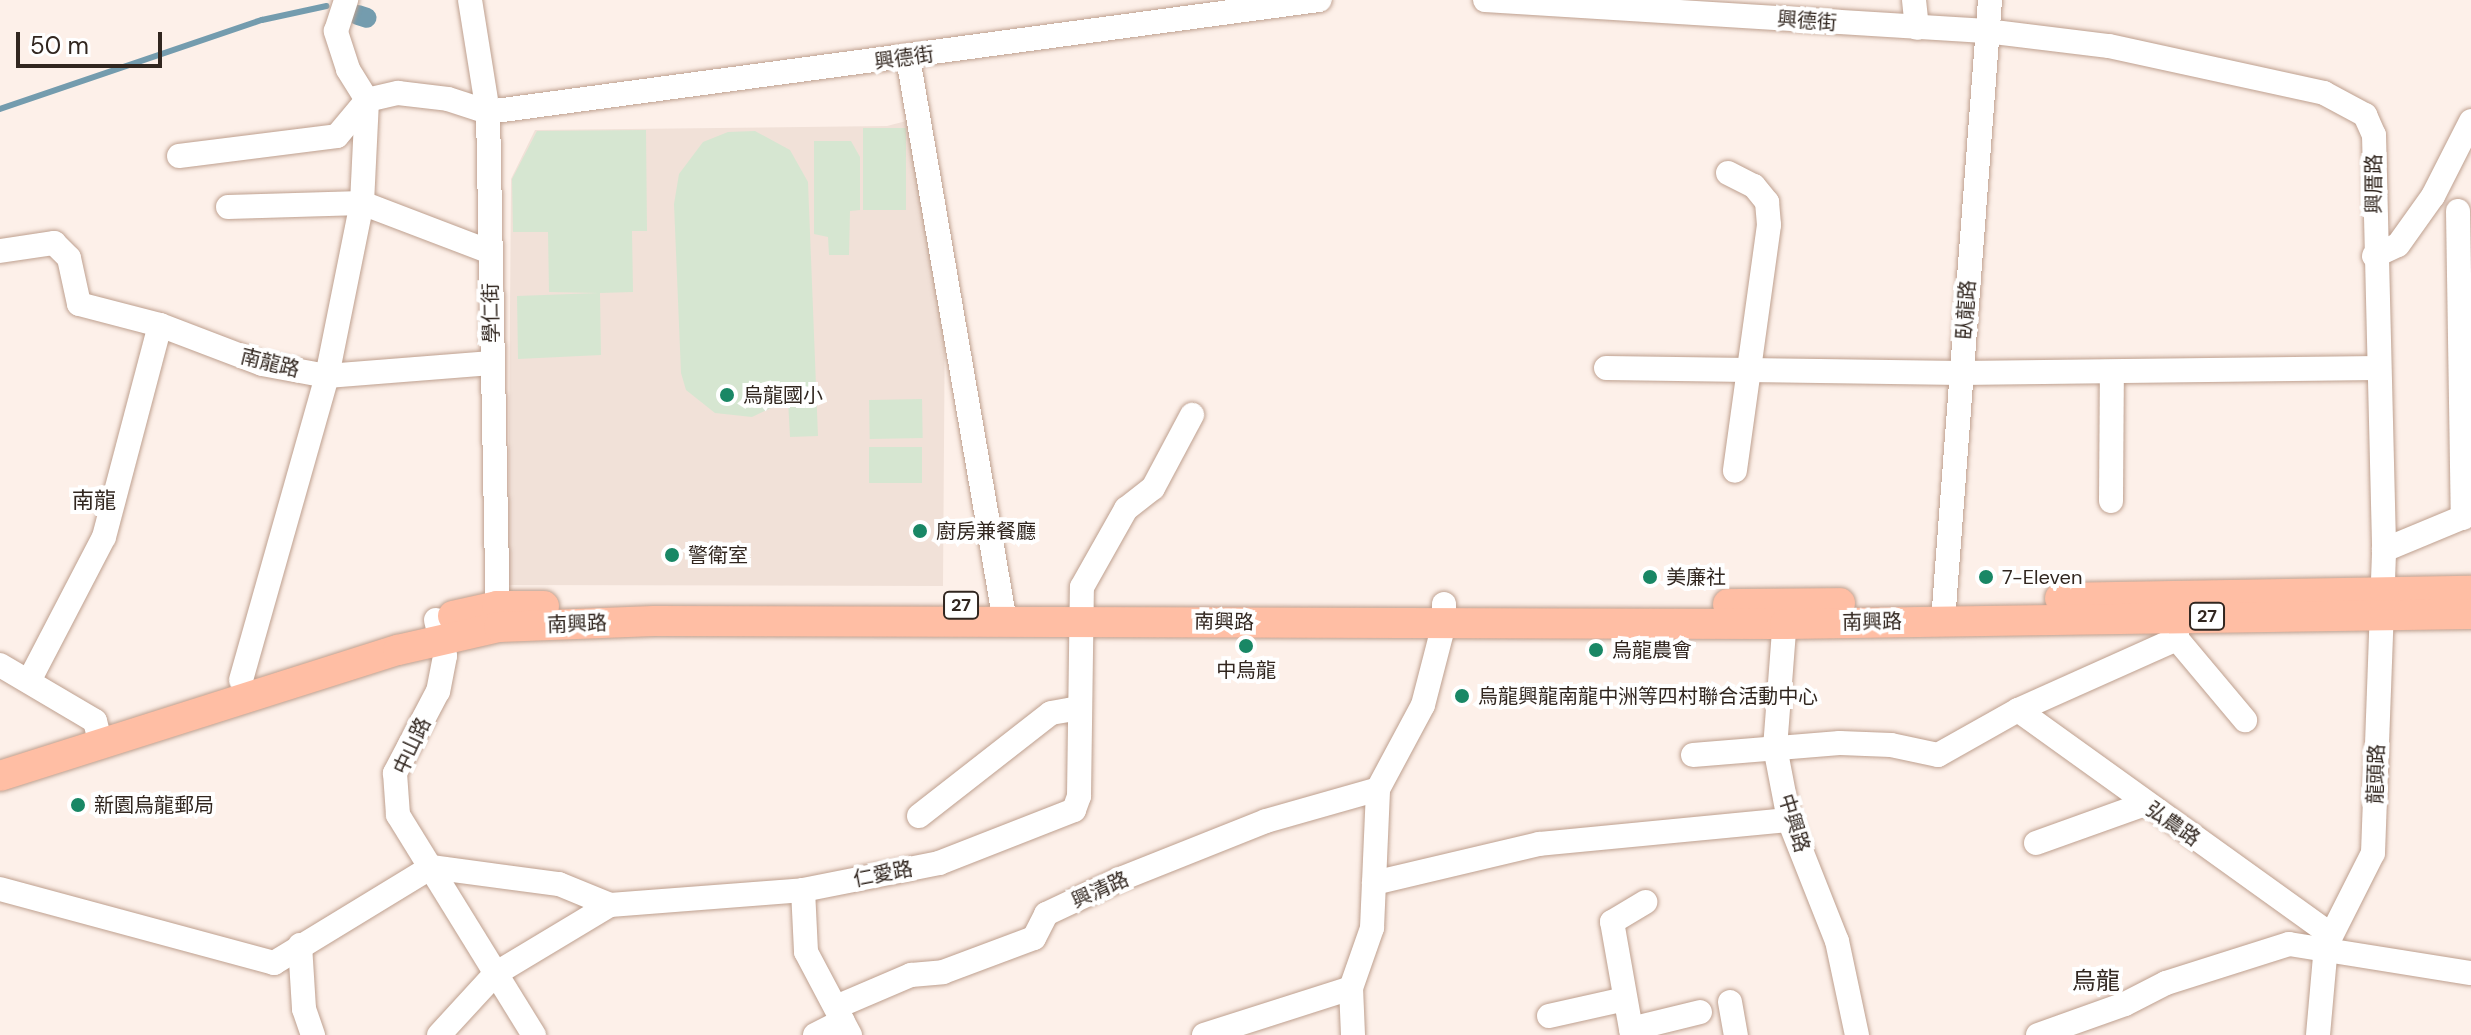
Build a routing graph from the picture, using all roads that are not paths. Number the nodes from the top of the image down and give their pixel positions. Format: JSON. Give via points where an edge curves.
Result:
{"nodes":[{"id":1,"x":346,"y":0,"type":"edge"},
{"id":2,"x":470,"y":0,"type":"edge"},
{"id":3,"x":1319,"y":0,"type":"edge"},
{"id":4,"x":1485,"y":0,"type":"edge"},
{"id":5,"x":1914,"y":0,"type":"edge"},
{"id":6,"x":1990,"y":0,"type":"edge"},
{"id":7,"x":1917,"y":28,"type":"junction"},
{"id":8,"x":1986,"y":31,"type":"junction"},
{"id":9,"x":908,"y":58,"type":"junction"},
{"id":10,"x":367,"y":100,"type":"junction"},
{"id":11,"x":488,"y":112,"type":"junction"},
{"id":12,"x":2471,"y":121,"type":"edge"},
{"id":13,"x":179,"y":156,"type":"dead end"},
{"id":14,"x":1728,"y":173,"type":"dead end"},
{"id":15,"x":362,"y":203,"type":"junction"},
{"id":16,"x":228,"y":207,"type":"dead end"},
{"id":17,"x":2458,"y":211,"type":"dead end"},
{"id":18,"x":0,"y":251,"type":"edge"},
{"id":19,"x":490,"y":252,"type":"junction"},
{"id":20,"x":2374,"y":256,"type":"junction"},
{"id":21,"x":160,"y":325,"type":"junction"},
{"id":22,"x":491,"y":363,"type":"junction"},
{"id":23,"x":1606,"y":368,"type":"dead end"},
{"id":24,"x":2378,"y":368,"type":"junction"},
{"id":25,"x":1748,"y":371,"type":"junction"},
{"id":26,"x":2112,"y":372,"type":"junction"},
{"id":27,"x":1961,"y":373,"type":"junction"},
{"id":28,"x":327,"y":376,"type":"junction"},
{"id":29,"x":1192,"y":415,"type":"dead end"},
{"id":30,"x":1735,"y":471,"type":"dead end"},
{"id":31,"x":2111,"y":501,"type":"dead end"},
{"id":32,"x":2467,"y":516,"type":"edge"},
{"id":33,"x":2384,"y":550,"type":"junction"},
{"id":34,"x":2471,"y":591,"type":"edge"},
{"id":35,"x":2382,"y":603,"type":"junction"},
{"id":36,"x":1943,"y":612,"type":"junction"},
{"id":37,"x":1081,"y":613,"type":"junction"},
{"id":38,"x":1004,"y":614,"type":"junction"},
{"id":39,"x":1444,"y":614,"type":"junction"},
{"id":40,"x":1785,"y":614,"type":"junction"},
{"id":41,"x":2471,"y":614,"type":"edge"},
{"id":42,"x":2177,"y":616,"type":"junction"},
{"id":43,"x":498,"y":617,"type":"junction"},
{"id":44,"x":438,"y":629,"type":"junction"},
{"id":45,"x":0,"y":665,"type":"edge"},
{"id":46,"x":241,"y":680,"type":"junction"},
{"id":47,"x":29,"y":681,"type":"junction"},
{"id":48,"x":1079,"y":708,"type":"junction"},
{"id":49,"x":2018,"y":710,"type":"junction"},
{"id":50,"x":2245,"y":720,"type":"dead end"},
{"id":51,"x":98,"y":731,"type":"junction"},
{"id":52,"x":1775,"y":747,"type":"junction"},
{"id":53,"x":0,"y":754,"type":"edge"},
{"id":54,"x":1693,"y":755,"type":"dead end"},
{"id":55,"x":0,"y":776,"type":"edge"},
{"id":56,"x":1378,"y":789,"type":"junction"},
{"id":57,"x":2145,"y":804,"type":"junction"},
{"id":58,"x":919,"y":816,"type":"dead end"},
{"id":59,"x":1789,"y":820,"type":"junction"},
{"id":60,"x":2036,"y":843,"type":"dead end"},
{"id":61,"x":431,"y":867,"type":"junction"},
{"id":62,"x":1374,"y":883,"type":"junction"},
{"id":63,"x":0,"y":889,"type":"edge"},
{"id":64,"x":803,"y":890,"type":"junction"},
{"id":65,"x":1645,"y":902,"type":"dead end"},
{"id":66,"x":610,"y":905,"type":"junction"},
{"id":67,"x":2328,"y":940,"type":"junction"},
{"id":68,"x":300,"y":945,"type":"junction"},
{"id":69,"x":2471,"y":973,"type":"edge"},
{"id":70,"x":495,"y":974,"type":"junction"},
{"id":71,"x":1351,"y":988,"type":"junction"},
{"id":72,"x":1625,"y":999,"type":"junction"},
{"id":73,"x":1730,"y":1002,"type":"dead end"},
{"id":74,"x":1700,"y":1012,"type":"dead end"},
{"id":75,"x":1549,"y":1016,"type":"dead end"},
{"id":76,"x":843,"y":1021,"type":"edge"},
{"id":77,"x":1632,"y":1032,"type":"edge"},
{"id":78,"x":313,"y":1035,"type":"edge"},
{"id":79,"x":439,"y":1035,"type":"edge"},
{"id":80,"x":534,"y":1035,"type":"edge"},
{"id":81,"x":815,"y":1035,"type":"edge"},
{"id":82,"x":1204,"y":1035,"type":"edge"},
{"id":83,"x":1353,"y":1035,"type":"edge"},
{"id":84,"x":1736,"y":1035,"type":"edge"},
{"id":85,"x":1857,"y":1035,"type":"edge"},
{"id":86,"x":2038,"y":1035,"type":"edge"},
{"id":87,"x":2318,"y":1035,"type":"edge"}],
"edges":[{"from":1,"to":10,"type":"street","via":[[336,31],[348,69]]},
{"from":2,"to":11,"type":"street","name":"學仁街"},
{"from":3,"to":9,"type":"street","name":"興德街"},
{"from":4,"to":7,"type":"street","name":"興德街"},
{"from":5,"to":7,"type":"street"},
{"from":6,"to":8,"type":"street","name":"臥龍路"},
{"from":7,"to":8,"type":"street","name":"興德街"},
{"from":8,"to":20,"type":"street","name":"興厝路","via":[[2190,61],[2324,93],[2365,115],[2374,135]]},
{"from":8,"to":27,"type":"street","name":"臥龍路"},
{"from":9,"to":11,"type":"street","name":"興德街"},
{"from":9,"to":38,"type":"street"},
{"from":10,"to":11,"type":"street","via":[[398,93],[448,99]]},
{"from":10,"to":13,"type":"street","via":[[337,136]]},
{"from":10,"to":15,"type":"street"},
{"from":11,"to":19,"type":"street","name":"學仁街"},
{"from":12,"to":20,"type":"street","via":[[2446,178],[2425,208],[2398,245]]},
{"from":14,"to":25,"type":"street","via":[[1754,186],[1767,202],[1769,225]]},
{"from":15,"to":16,"type":"street"},
{"from":15,"to":19,"type":"street"},
{"from":15,"to":28,"type":"street"},
{"from":17,"to":32,"type":"street"},
{"from":18,"to":21,"type":"street","name":"南龍路","via":[[54,243],[69,258],[79,304]]},
{"from":19,"to":22,"type":"street","name":"學仁街"},
{"from":20,"to":24,"type":"street","name":"興厝路"},
{"from":21,"to":28,"type":"street","name":"南龍路","via":[[262,364]]},
{"from":21,"to":47,"type":"street","via":[[104,537]]},
{"from":22,"to":28,"type":"street","name":"南龍路"},
{"from":22,"to":43,"type":"street","name":"學仁街"},
{"from":23,"to":25,"type":"street"},
{"from":24,"to":26,"type":"street"},
{"from":24,"to":33,"type":"street","name":"興厝路"},
{"from":25,"to":27,"type":"street"},
{"from":25,"to":30,"type":"street"},
{"from":26,"to":27,"type":"street"},
{"from":26,"to":31,"type":"street"},
{"from":27,"to":36,"type":"street","name":"臥龍路"},
{"from":28,"to":46,"type":"street"},
{"from":29,"to":37,"type":"street","name":"仁愛路","via":[[1153,488],[1126,509],[1082,587]]},
{"from":32,"to":33,"type":"street"},
{"from":33,"to":35,"type":"street","name":"興厝路"},
{"from":34,"to":35,"type":"main road","name":"南興路","number":"27"},
{"from":35,"to":41,"type":"main road","name":"南興路","number":"27"},
{"from":35,"to":42,"type":"main road","name":"南興路","number":"27"},
{"from":35,"to":67,"type":"street","name":"龍頭路","via":[[2373,853],[2360,888]]},
{"from":36,"to":40,"type":"main road","name":"南興路","number":"27"},
{"from":36,"to":42,"type":"main road","name":"南興路","number":"27"},
{"from":37,"to":38,"type":"main road","name":"南興路","number":"27"},
{"from":37,"to":39,"type":"main road","name":"南興路","number":"27"},
{"from":37,"to":48,"type":"street","name":"仁愛路"},
{"from":38,"to":43,"type":"main road","name":"南興路","number":"27","via":[[654,621]]},
{"from":39,"to":40,"type":"main road","name":"南興路","number":"27"},
{"from":39,"to":56,"type":"street","via":[[1423,705]]},
{"from":40,"to":52,"type":"street","name":"中興路"},
{"from":42,"to":49,"type":"street"},
{"from":42,"to":50,"type":"street"},
{"from":43,"to":44,"type":"main road","name":"南興路","number":"27"},
{"from":44,"to":46,"type":"main road","name":"南興路","number":"27"},
{"from":44,"to":51,"type":"main road","name":"南興路","number":"27"},
{"from":44,"to":61,"type":"street","name":"中山路","via":[[445,656],[438,691],[395,773],[398,815]]},
{"from":45,"to":47,"type":"street"},
{"from":46,"to":51,"type":"main road","name":"南興路","number":"27"},
{"from":47,"to":51,"type":"street"},
{"from":48,"to":58,"type":"street","via":[[1051,713]]},
{"from":48,"to":64,"type":"street","name":"仁愛路","via":[[1079,796],[1074,810],[939,863]]},
{"from":49,"to":52,"type":"street","via":[[1938,755],[1891,745]]},
{"from":49,"to":57,"type":"street","name":"弘農路"},
{"from":51,"to":53,"type":"main road","name":"南興路","number":"27"},
{"from":51,"to":55,"type":"main road","name":"南興路","number":"27"},
{"from":52,"to":54,"type":"street","via":[[1762,753]]},
{"from":52,"to":59,"type":"street","name":"中興路"},
{"from":56,"to":62,"type":"street"},
{"from":56,"to":76,"type":"street","name":"興清路","via":[[1266,821],[1118,880],[1046,914],[1034,938],[943,972],[911,975]]},
{"from":57,"to":60,"type":"street"},
{"from":57,"to":67,"type":"street","name":"弘農路"},
{"from":59,"to":62,"type":"street","via":[[1539,844]]},
{"from":59,"to":85,"type":"street","name":"中興路","via":[[1837,941]]},
{"from":61,"to":66,"type":"street","via":[[559,884]]},
{"from":61,"to":68,"type":"street"},
{"from":61,"to":70,"type":"street","name":"中山路"},
{"from":62,"to":71,"type":"street","via":[[1372,928]]},
{"from":63,"to":68,"type":"street","via":[[274,963]]},
{"from":64,"to":66,"type":"street","name":"仁愛路"},
{"from":64,"to":76,"type":"street","via":[[806,952]]},
{"from":65,"to":72,"type":"street","via":[[1612,922]]},
{"from":66,"to":70,"type":"street","name":"仁愛路"},
{"from":67,"to":69,"type":"street"},
{"from":67,"to":86,"type":"street","via":[[2250,954]]},
{"from":67,"to":87,"type":"street","name":"龍頭路"},
{"from":68,"to":78,"type":"street","via":[[304,1009]]},
{"from":70,"to":79,"type":"street"},
{"from":70,"to":80,"type":"street","name":"中山路"},
{"from":71,"to":82,"type":"street"},
{"from":71,"to":83,"type":"street"},
{"from":72,"to":75,"type":"street"},
{"from":72,"to":77,"type":"street"},
{"from":73,"to":84,"type":"street"},
{"from":74,"to":77,"type":"street"},
{"from":76,"to":81,"type":"street"}]}
